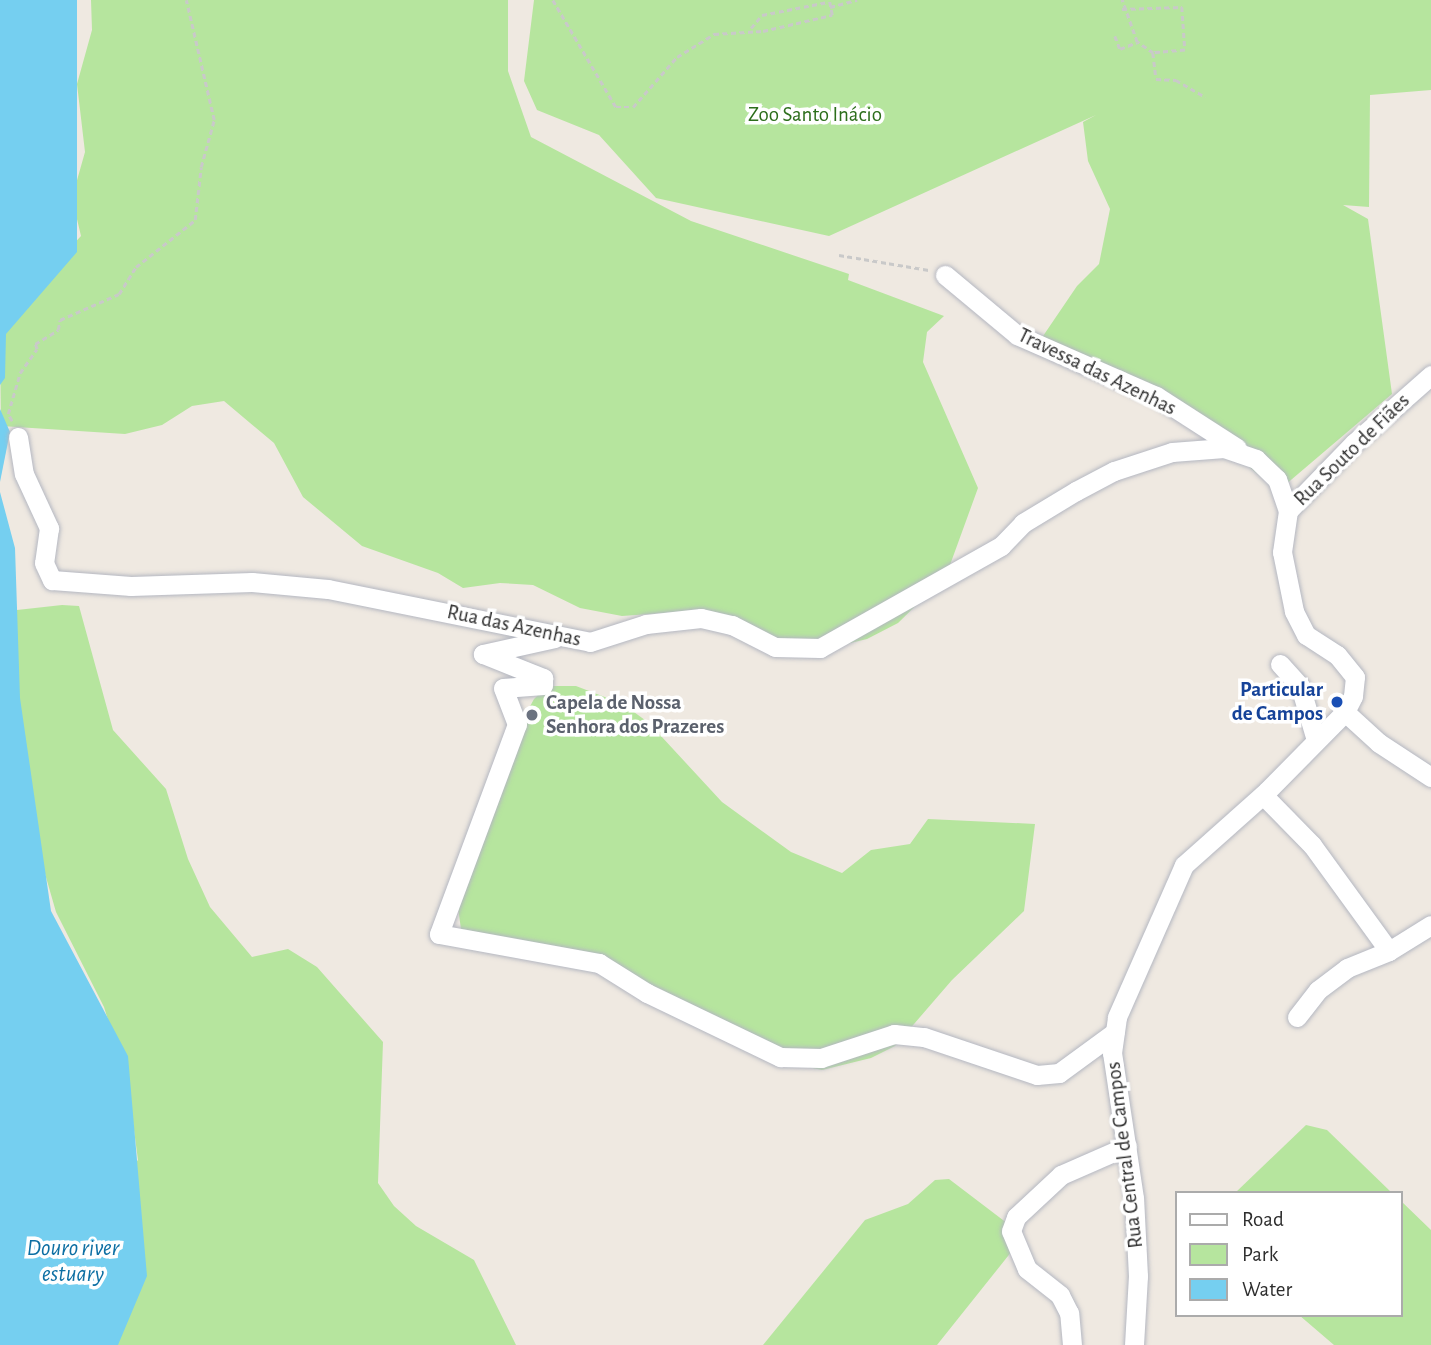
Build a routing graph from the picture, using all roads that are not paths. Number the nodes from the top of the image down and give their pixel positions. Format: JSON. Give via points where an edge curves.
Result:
{"nodes":[{"id":1,"x":945,"y":275,"type":"road end"},
{"id":2,"x":1431,"y":375,"type":"edge"},
{"id":3,"x":18,"y":436,"type":"road end"},
{"id":4,"x":1256,"y":459,"type":"junction"},
{"id":5,"x":1288,"y":511,"type":"junction"},
{"id":6,"x":561,"y":637,"type":"junction"},
{"id":7,"x":1280,"y":664,"type":"dead end"},
{"id":8,"x":1345,"y":712,"type":"junction"},
{"id":9,"x":1316,"y":740,"type":"junction"},
{"id":10,"x":1431,"y":777,"type":"edge"},
{"id":11,"x":1262,"y":795,"type":"junction"},
{"id":12,"x":1431,"y":925,"type":"edge"},
{"id":13,"x":1389,"y":951,"type":"junction"},
{"id":14,"x":1297,"y":1017,"type":"dead end"},
{"id":15,"x":1115,"y":1032,"type":"junction"},
{"id":16,"x":1127,"y":1146,"type":"junction"},
{"id":17,"x":1072,"y":1345,"type":"edge"},
{"id":18,"x":1134,"y":1345,"type":"edge"}],
"edges":[{"from":1,"to":4,"type":"street","name":"Travessa das Azenhas","via":[[1017,335],[1156,396]]},
{"from":2,"to":5,"type":"street","name":"Rua Souto de Fiães","via":[[1354,443]]},
{"from":3,"to":6,"type":"street","name":"Rua das Azenhas","via":[[24,474],[49,528],[44,563],[52,580],[131,586],[252,582],[328,589]]},
{"from":4,"to":5,"type":"street","name":"Rua das Azenhas","via":[[1277,479]]},
{"from":4,"to":6,"type":"street","name":"Rua das Azenhas","via":[[1224,448],[1172,452],[1114,471],[1023,523],[1001,546],[820,648],[775,647],[732,625],[701,618],[646,624],[590,642]]},
{"from":5,"to":8,"type":"street","name":"Rua Souto de Fiães","via":[[1282,552],[1294,611],[1306,635],[1337,655],[1355,677]]},
{"from":6,"to":15,"type":"street","via":[[483,654],[543,678],[543,685],[503,688],[517,724],[439,934],[599,963],[648,993],[780,1057],[821,1058],[894,1034],[925,1037],[1037,1075],[1059,1073]]},
{"from":7,"to":9,"type":"street","via":[[1300,686]]},
{"from":8,"to":9,"type":"street","name":"Rua Central de Campos"},
{"from":8,"to":10,"type":"street","via":[[1379,743]]},
{"from":9,"to":11,"type":"street","name":"Rua Central de Campos"},
{"from":11,"to":13,"type":"street","via":[[1312,845]]},
{"from":11,"to":15,"type":"street","name":"Rua Central de Campos","via":[[1184,865],[1135,968]]},
{"from":12,"to":13,"type":"street"},
{"from":13,"to":14,"type":"street","via":[[1347,968],[1318,990]]},
{"from":15,"to":16,"type":"street","name":"Rua Central de Campos","via":[[1112,1053]]},
{"from":16,"to":17,"type":"street","via":[[1061,1175],[1016,1217],[1012,1231],[1027,1269],[1059,1295],[1069,1313]]},
{"from":16,"to":18,"type":"street","name":"Rua Central de Campos","via":[[1138,1276]]}]}
